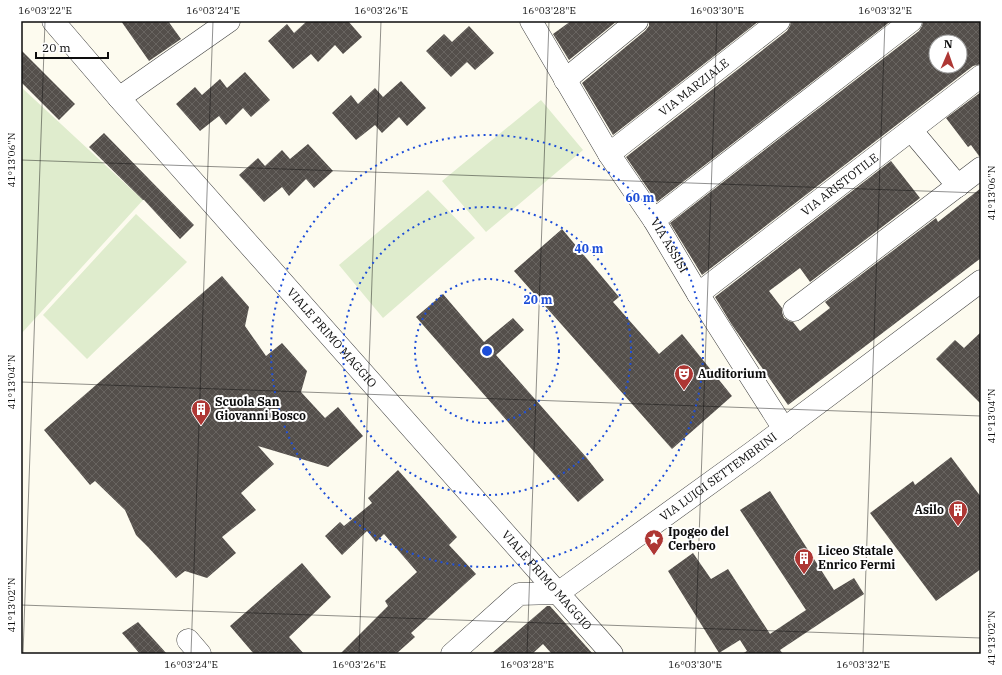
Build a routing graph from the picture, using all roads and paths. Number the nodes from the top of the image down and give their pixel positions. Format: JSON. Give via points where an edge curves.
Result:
{"nodes":[{"id":1,"x":53,"y":21,"type":"edge"},
{"id":2,"x":230,"y":21,"type":"edge"},
{"id":3,"x":531,"y":21,"type":"edge"},
{"id":4,"x":637,"y":21,"type":"edge"},
{"id":5,"x":779,"y":21,"type":"edge"},
{"id":6,"x":910,"y":21,"type":"edge"},
{"id":7,"x":981,"y":76,"type":"edge"},
{"id":8,"x":565,"y":80,"type":"junction"},
{"id":9,"x":119,"y":98,"type":"junction"},
{"id":10,"x":911,"y":130,"type":"junction"},
{"id":11,"x":609,"y":154,"type":"junction"},
{"id":12,"x":981,"y":168,"type":"edge"},
{"id":13,"x":958,"y":186,"type":"junction"},
{"id":14,"x":654,"y":220,"type":"junction"},
{"id":15,"x":981,"y":280,"type":"edge"},
{"id":16,"x":698,"y":294,"type":"junction"},
{"id":17,"x":794,"y":310,"type":"dead end"},
{"id":18,"x":784,"y":429,"type":"junction"},
{"id":19,"x":558,"y":592,"type":"junction"},
{"id":20,"x":452,"y":654,"type":"edge"},
{"id":21,"x":612,"y":654,"type":"edge"}],
"edges":[{"from":1,"to":9,"type":"street","name":"VIALE PRIMO MAGGIO"},
{"from":2,"to":9,"type":"street"},
{"from":3,"to":8,"type":"street","name":"VIA ASSISI"},
{"from":4,"to":8,"type":"street"},
{"from":5,"to":11,"type":"street","name":"VIA MARZIALE"},
{"from":6,"to":14,"type":"street"},
{"from":7,"to":10,"type":"street","name":"VIA ARISTOTILE"},
{"from":8,"to":11,"type":"street","name":"VIA ASSISI"},
{"from":9,"to":19,"type":"street","name":"VIALE PRIMO MAGGIO"},
{"from":10,"to":13,"type":"street"},
{"from":10,"to":16,"type":"street","name":"VIA ARISTOTILE"},
{"from":11,"to":14,"type":"street","name":"VIA ASSISI"},
{"from":12,"to":13,"type":"street"},
{"from":13,"to":17,"type":"street"},
{"from":14,"to":16,"type":"street","name":"VIA ASSISI"},
{"from":15,"to":18,"type":"street","name":"VIA LUIGI SETTEMBRINI"},
{"from":16,"to":18,"type":"street","name":"VIA ASSISI"},
{"from":18,"to":19,"type":"street","name":"VIA LUIGI SETTEMBRINI"},
{"from":19,"to":20,"type":"street","via":[[519,594]]},
{"from":19,"to":21,"type":"street","name":"VIALE PRIMO MAGGIO"}]}
